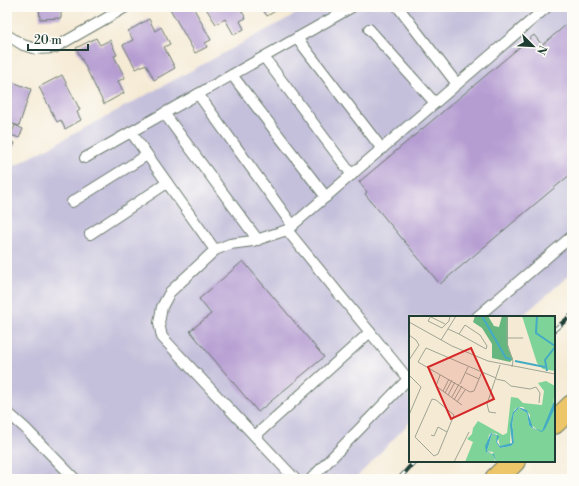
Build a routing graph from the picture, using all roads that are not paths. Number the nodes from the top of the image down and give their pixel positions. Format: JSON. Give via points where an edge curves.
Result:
{"nodes":[{"id":1,"x":126,"y":7,"type":"edge"},
{"id":2,"x":352,"y":7,"type":"edge"},
{"id":3,"x":398,"y":7,"type":"edge"},
{"id":4,"x":547,"y":7,"type":"edge"},
{"id":5,"x":369,"y":29,"type":"dead end"},
{"id":6,"x":7,"y":35,"type":"edge"},
{"id":7,"x":296,"y":38,"type":"junction"},
{"id":8,"x":264,"y":57,"type":"junction"},
{"id":9,"x":232,"y":75,"type":"junction"},
{"id":10,"x":457,"y":84,"type":"junction"},
{"id":11,"x":198,"y":94,"type":"junction"},
{"id":12,"x":435,"y":103,"type":"junction"},
{"id":13,"x":164,"y":113,"type":"junction"},
{"id":14,"x":131,"y":132,"type":"junction"},
{"id":15,"x":382,"y":149,"type":"junction"},
{"id":16,"x":147,"y":155,"type":"junction"},
{"id":17,"x":85,"y":158,"type":"dead end"},
{"id":18,"x":352,"y":175,"type":"junction"},
{"id":19,"x":167,"y":183,"type":"junction"},
{"id":20,"x":326,"y":197,"type":"junction"},
{"id":21,"x":72,"y":202,"type":"dead end"},
{"id":22,"x":290,"y":228,"type":"junction"},
{"id":23,"x":90,"y":234,"type":"dead end"},
{"id":24,"x":572,"y":236,"type":"edge"},
{"id":25,"x":258,"y":240,"type":"junction"},
{"id":26,"x":215,"y":250,"type":"junction"},
{"id":27,"x":479,"y":316,"type":"edge"},
{"id":28,"x":370,"y":332,"type":"junction"},
{"id":29,"x":409,"y":378,"type":"edge"},
{"id":30,"x":572,"y":406,"type":"edge"},
{"id":31,"x":7,"y":412,"type":"edge"},
{"id":32,"x":555,"y":422,"type":"edge"},
{"id":33,"x":255,"y":436,"type":"junction"},
{"id":34,"x":513,"y":462,"type":"edge"},
{"id":35,"x":75,"y":479,"type":"edge"},
{"id":36,"x":294,"y":479,"type":"edge"},
{"id":37,"x":311,"y":479,"type":"edge"},
{"id":38,"x":496,"y":479,"type":"edge"}],
"edges":[{"from":1,"to":6,"type":"lane","via":[[54,48],[36,50]]},
{"from":2,"to":7,"type":"lane"},
{"from":3,"to":10,"type":"lane"},
{"from":4,"to":10,"type":"lane"},
{"from":5,"to":12,"type":"lane"},
{"from":7,"to":8,"type":"lane"},
{"from":7,"to":15,"type":"lane"},
{"from":8,"to":9,"type":"lane"},
{"from":8,"to":18,"type":"lane"},
{"from":9,"to":11,"type":"lane"},
{"from":9,"to":20,"type":"lane"},
{"from":10,"to":12,"type":"lane"},
{"from":11,"to":13,"type":"lane"},
{"from":11,"to":22,"type":"lane"},
{"from":12,"to":15,"type":"lane"},
{"from":13,"to":14,"type":"lane"},
{"from":13,"to":25,"type":"lane"},
{"from":14,"to":16,"type":"lane"},
{"from":14,"to":17,"type":"lane"},
{"from":15,"to":18,"type":"lane"},
{"from":16,"to":19,"type":"lane"},
{"from":16,"to":21,"type":"lane"},
{"from":18,"to":20,"type":"lane"},
{"from":19,"to":23,"type":"lane"},
{"from":19,"to":26,"type":"lane"},
{"from":20,"to":22,"type":"lane"},
{"from":22,"to":25,"type":"lane"},
{"from":22,"to":28,"type":"lane"},
{"from":24,"to":27,"type":"lane"},
{"from":25,"to":26,"type":"lane","via":[[230,244]]},
{"from":26,"to":33,"type":"lane","via":[[170,292],[162,307],[159,323],[162,337]]},
{"from":28,"to":29,"type":"lane"},
{"from":28,"to":33,"type":"lane"},
{"from":29,"to":37,"type":"lane"},
{"from":30,"to":32,"type":"main road"},
{"from":31,"to":35,"type":"lane"},
{"from":33,"to":36,"type":"lane"},
{"from":34,"to":38,"type":"main road"}]}
